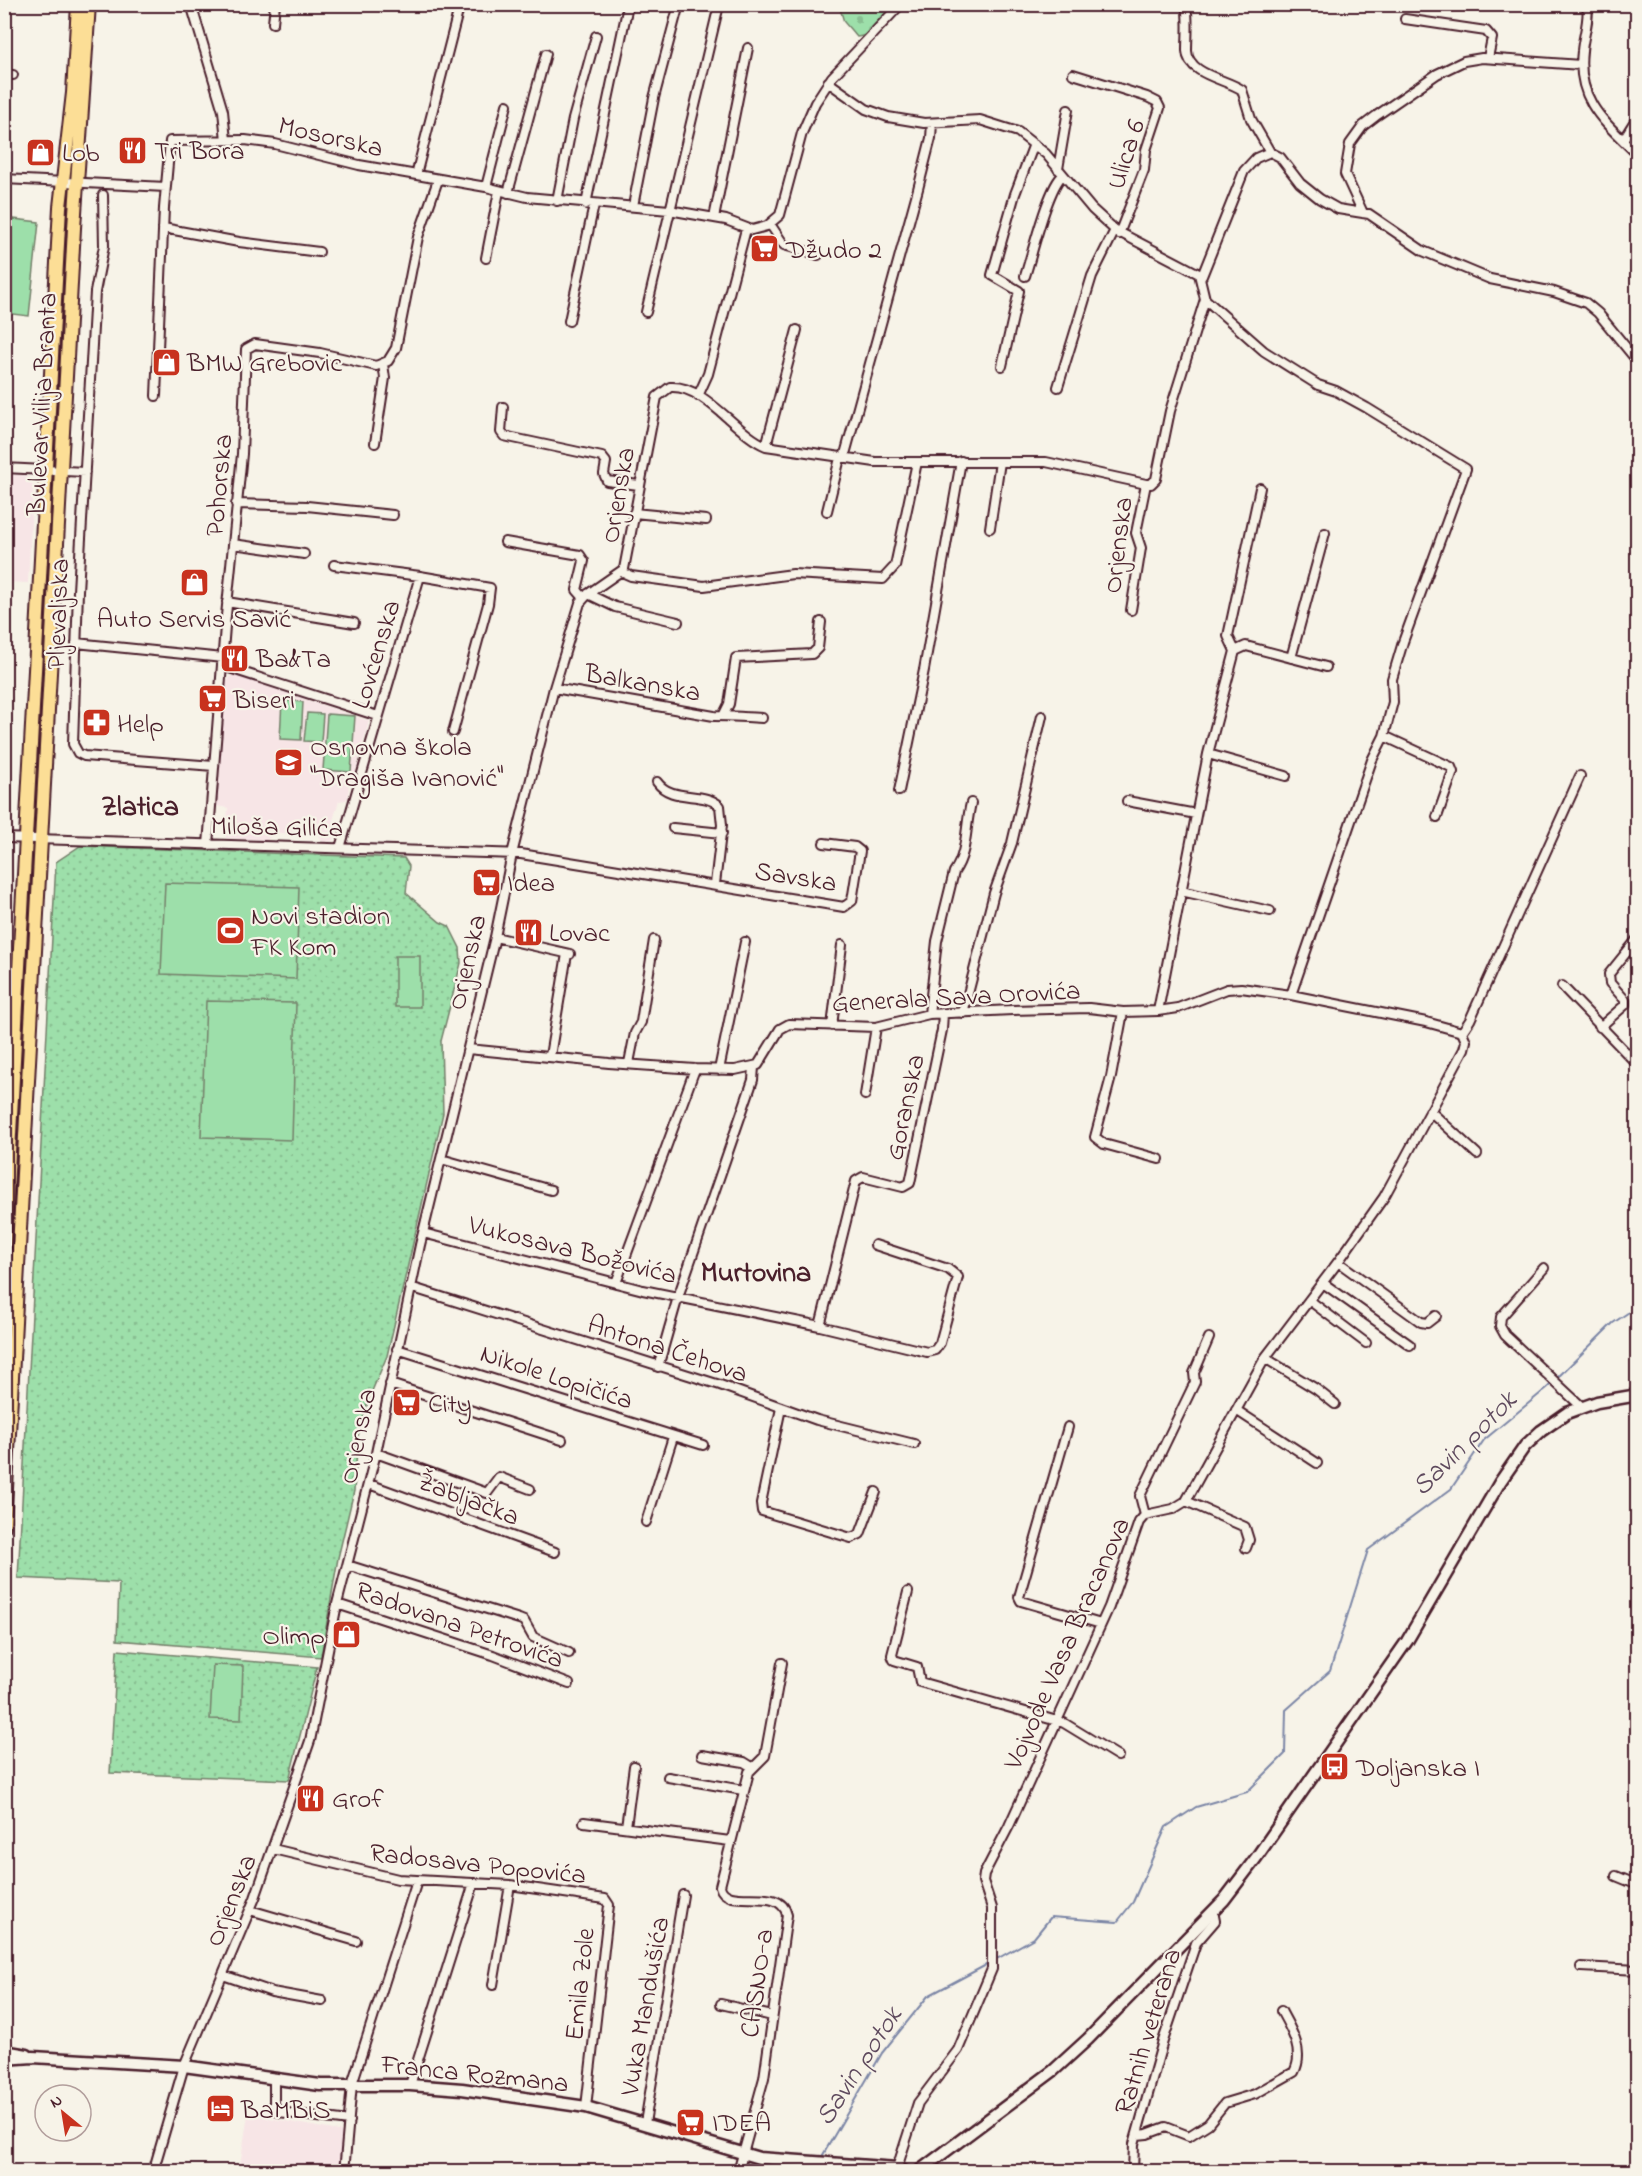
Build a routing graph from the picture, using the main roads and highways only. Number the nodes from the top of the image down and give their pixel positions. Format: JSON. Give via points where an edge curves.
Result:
{"nodes":[{"id":1,"x":78,"y":4,"type":"edge"},
{"id":2,"x":89,"y":4,"type":"edge"},
{"id":3,"x":4,"y":1245,"type":"edge"},
{"id":4,"x":4,"y":1526,"type":"edge"}],
"edges":[{"from":1,"to":3,"type":"main road","name":"Bulevar Vilija Branta","via":[[63,181]]},
{"from":2,"to":4,"type":"main road","name":"Bulevar Vilija Branta","via":[[76,182]]}]}
